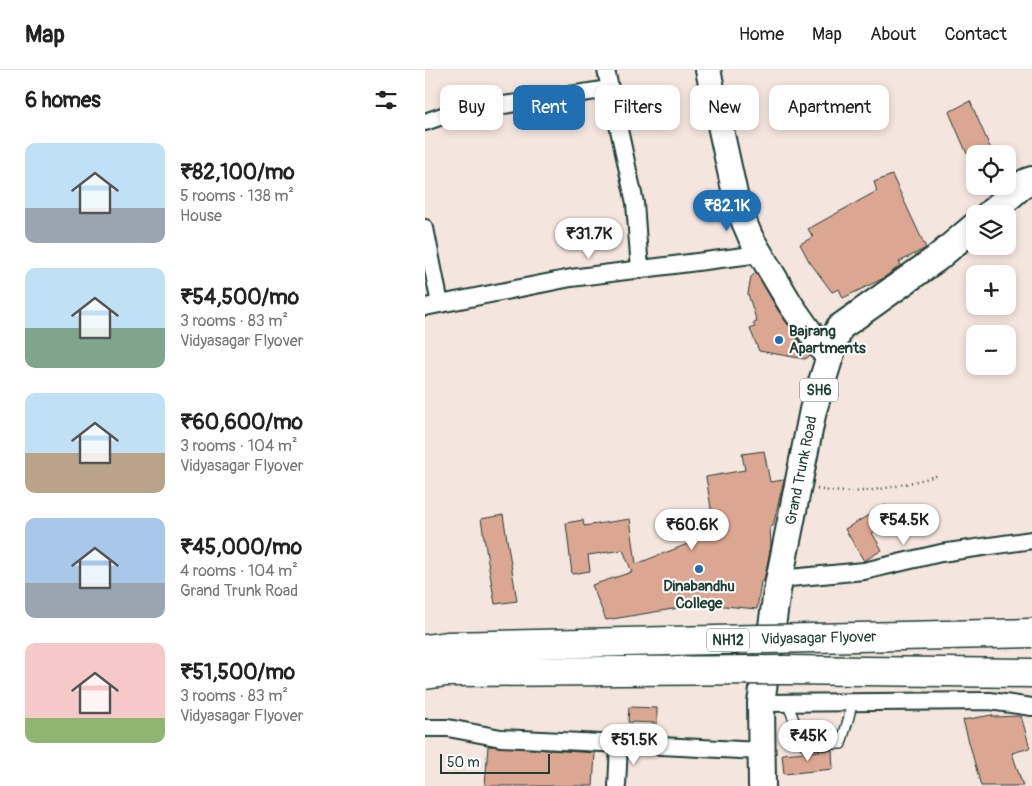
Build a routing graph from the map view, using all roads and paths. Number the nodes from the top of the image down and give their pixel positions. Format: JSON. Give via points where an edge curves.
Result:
{"nodes":[{"id":1,"x":606,"y":70,"type":"edge"},
{"id":2,"x":708,"y":70,"type":"edge"},
{"id":3,"x":608,"y":85,"type":"edge"},
{"id":4,"x":595,"y":91,"type":"edge"},
{"id":5,"x":425,"y":122,"type":"edge"},
{"id":6,"x":618,"y":130,"type":"edge"},
{"id":7,"x":1032,"y":180,"type":"edge"},
{"id":8,"x":999,"y":205,"type":"edge"},
{"id":9,"x":425,"y":228,"type":"edge"},
{"id":10,"x":966,"y":234,"type":"edge"},
{"id":11,"x":760,"y":254,"type":"junction"},
{"id":12,"x":640,"y":270,"type":"junction"},
{"id":13,"x":432,"y":305,"type":"edge"},
{"id":14,"x":829,"y":359,"type":"junction"},
{"id":15,"x":940,"y":475,"type":"dead end"},
{"id":16,"x":798,"y":485,"type":"junction"},
{"id":17,"x":1032,"y":540,"type":"edge"},
{"id":18,"x":779,"y":579,"type":"junction"},
{"id":19,"x":1032,"y":633,"type":"edge"},
{"id":20,"x":425,"y":649,"type":"edge"},
{"id":21,"x":1032,"y":673,"type":"edge"},
{"id":22,"x":425,"y":675,"type":"edge"},
{"id":23,"x":852,"y":702,"type":"junction"},
{"id":24,"x":761,"y":703,"type":"junction"},
{"id":25,"x":787,"y":703,"type":"junction"},
{"id":26,"x":1032,"y":707,"type":"edge"},
{"id":27,"x":425,"y":728,"type":"edge"},
{"id":28,"x":619,"y":745,"type":"junction"},
{"id":29,"x":761,"y":751,"type":"junction"},
{"id":30,"x":617,"y":786,"type":"edge"},
{"id":31,"x":762,"y":786,"type":"edge"}],
"edges":[{"from":1,"to":3,"type":"street"},
{"from":2,"to":11,"type":"street","via":[[738,208]]},
{"from":4,"to":5,"type":"street","via":[[451,113]]},
{"from":6,"to":12,"type":"street","via":[[635,203]]},
{"from":7,"to":8,"type":"main road"},
{"from":9,"to":13,"type":"street"},
{"from":10,"to":14,"type":"main road","name":"Grand Trunk Road","number":"SH6","via":[[839,328]]},
{"from":11,"to":12,"type":"street"},
{"from":11,"to":14,"type":"street"},
{"from":12,"to":13,"type":"street","via":[[571,278]]},
{"from":14,"to":16,"type":"main road","name":"Grand Trunk Road","number":"SH6","via":[[813,410]]},
{"from":15,"to":16,"type":"path","via":[[883,490],[837,493]]},
{"from":16,"to":18,"type":"main road","name":"Grand Trunk Road","number":"SH6"},
{"from":17,"to":18,"type":"street","via":[[941,553],[864,571]]},
{"from":18,"to":24,"type":"main road","name":"Grand Trunk Road","number":"SH6"},
{"from":19,"to":20,"type":"highway","name":"Vidyasagar Flyover","number":"NH12","bridge":true},
{"from":21,"to":22,"type":"highway","name":"Vidyasagar Flyover","number":"NH12","bridge":true,"via":[[775,670],[446,672]]},
{"from":23,"to":25,"type":"street"},
{"from":23,"to":25,"type":"lane","via":[[850,720],[841,744],[804,744]]},
{"from":23,"to":26,"type":"street","via":[[990,701]]},
{"from":24,"to":25,"type":"street"},
{"from":24,"to":29,"type":"main road","name":"Grand Trunk Road","number":"SH6"},
{"from":27,"to":28,"type":"street","via":[[447,728],[501,738]]},
{"from":28,"to":29,"type":"street"},
{"from":28,"to":30,"type":"street"},
{"from":29,"to":31,"type":"main road","name":"Grand Trunk Road","number":"SH6"}]}
